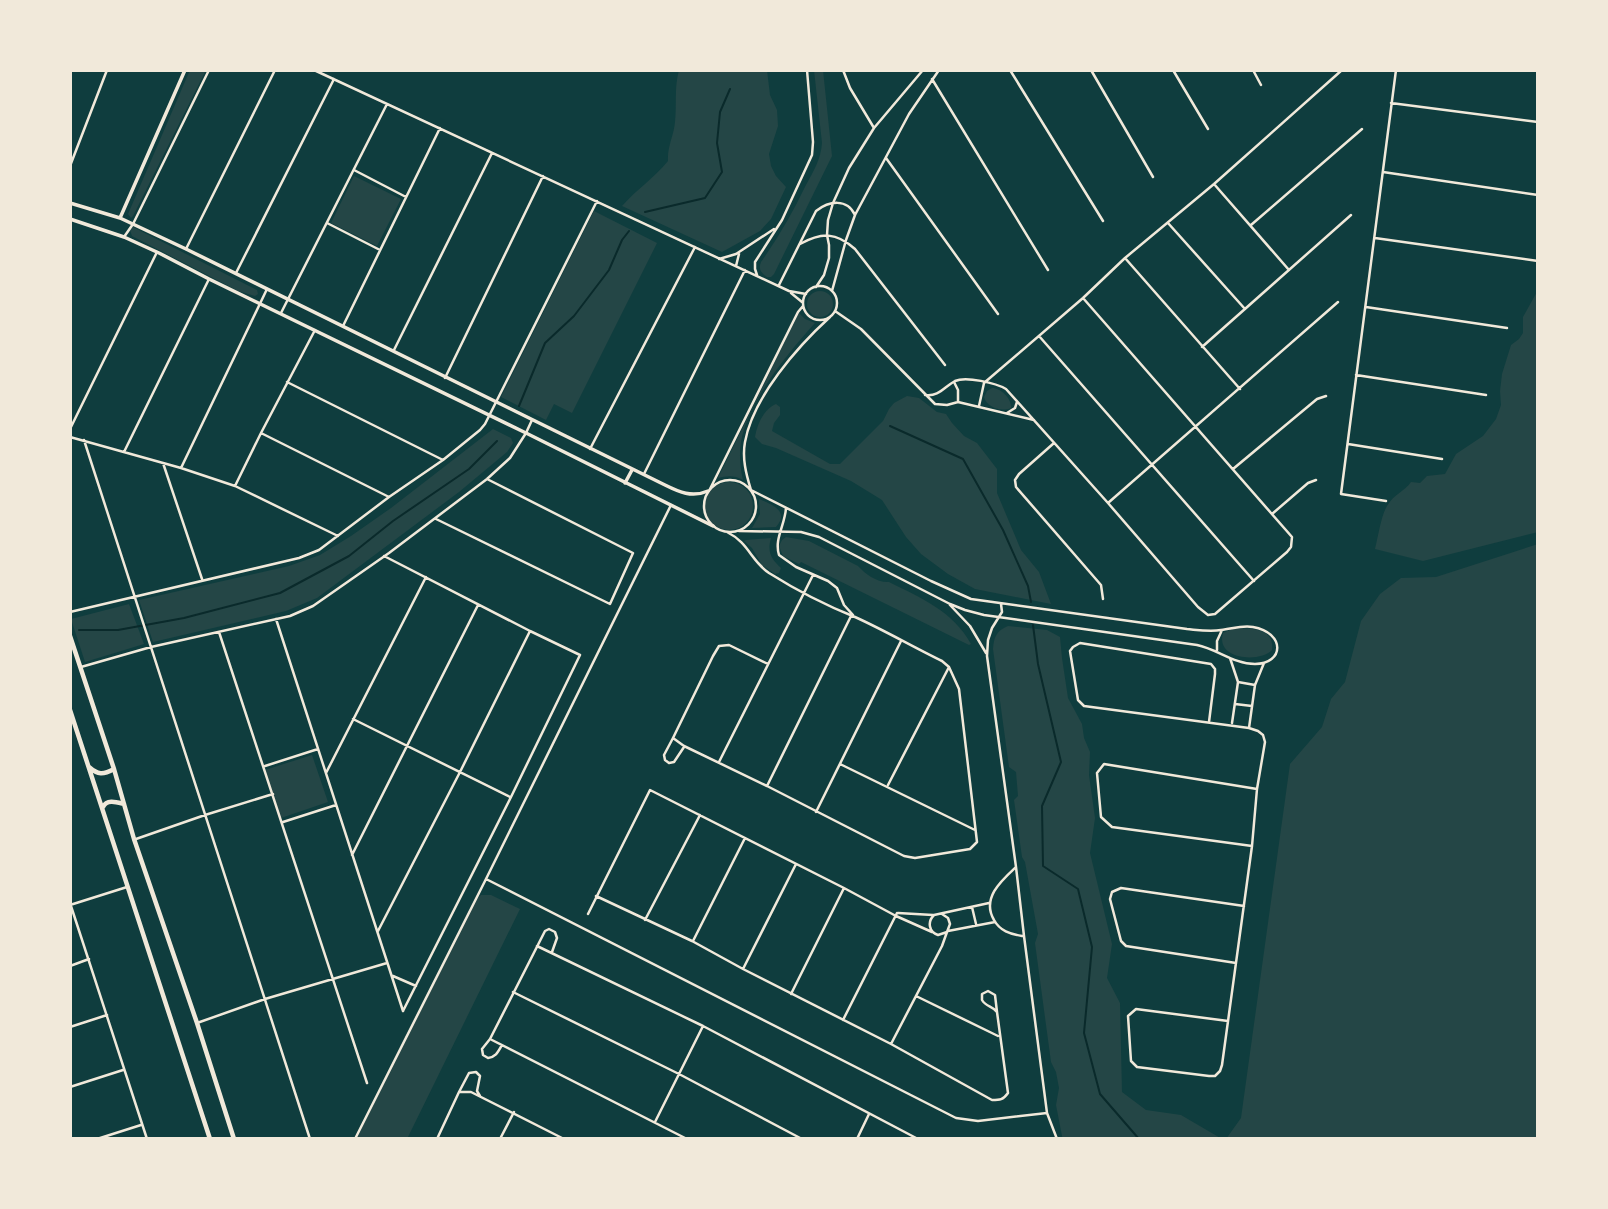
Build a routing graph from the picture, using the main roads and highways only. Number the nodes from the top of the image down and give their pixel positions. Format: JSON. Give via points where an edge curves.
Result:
{"nodes":[{"id":1,"x":70,"y":636,"type":"edge"},
{"id":2,"x":70,"y":710,"type":"edge"},
{"id":3,"x":89,"y":766,"type":"junction"},
{"id":4,"x":114,"y":769,"type":"junction"},
{"id":5,"x":124,"y":804,"type":"junction"},
{"id":6,"x":103,"y":809,"type":"junction"},
{"id":7,"x":211,"y":1139,"type":"edge"},
{"id":8,"x":234,"y":1139,"type":"edge"}],
"edges":[{"from":1,"to":4,"type":"main road"},
{"from":2,"to":3,"type":"main road"},
{"from":3,"to":4,"type":"main road","via":[[100,774]]},
{"from":3,"to":6,"type":"main road"},
{"from":4,"to":5,"type":"main road"},
{"from":5,"to":6,"type":"main road","via":[[110,801]]},
{"from":5,"to":8,"type":"main road"},
{"from":6,"to":7,"type":"main road"}]}
